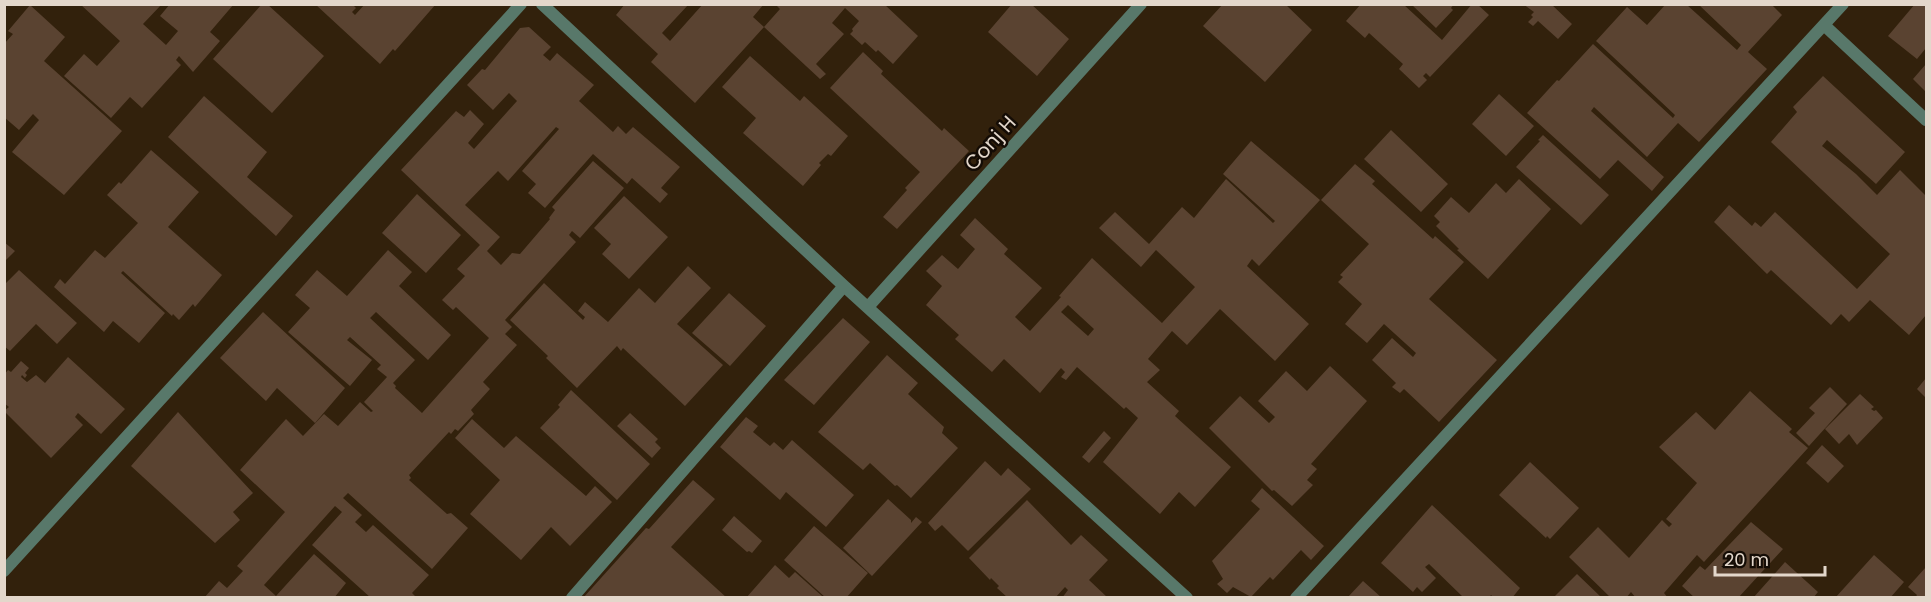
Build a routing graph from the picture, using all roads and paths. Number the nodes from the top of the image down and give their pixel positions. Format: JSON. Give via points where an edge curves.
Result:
{"nodes":[{"id":1,"x":520,"y":4,"type":"edge"},
{"id":2,"x":542,"y":4,"type":"edge"},
{"id":3,"x":1141,"y":4,"type":"edge"},
{"id":4,"x":1843,"y":4,"type":"edge"},
{"id":5,"x":1824,"y":25,"type":"junction"},
{"id":6,"x":1926,"y":120,"type":"edge"},
{"id":7,"x":844,"y":286,"type":"junction"},
{"id":8,"x":868,"y":307,"type":"junction"},
{"id":9,"x":4,"y":571,"type":"edge"},
{"id":10,"x":572,"y":597,"type":"edge"},
{"id":11,"x":1187,"y":597,"type":"edge"},
{"id":12,"x":1296,"y":597,"type":"edge"}],
"edges":[{"from":1,"to":9,"type":"street"},
{"from":2,"to":7,"type":"street"},
{"from":3,"to":8,"type":"street","name":"Conj H"},
{"from":4,"to":5,"type":"street"},
{"from":5,"to":6,"type":"street"},
{"from":5,"to":12,"type":"street"},
{"from":7,"to":8,"type":"street"},
{"from":7,"to":10,"type":"street"},
{"from":8,"to":11,"type":"street"}]}
